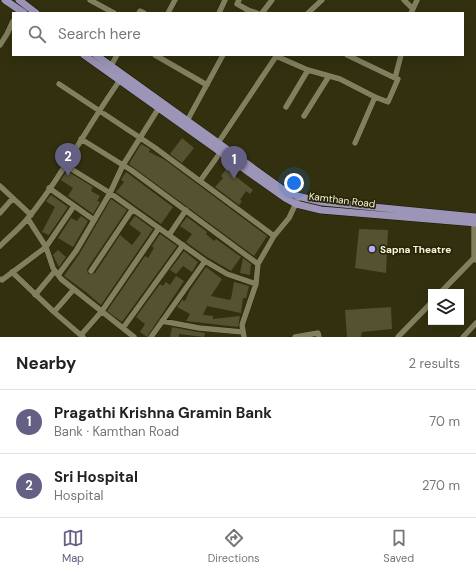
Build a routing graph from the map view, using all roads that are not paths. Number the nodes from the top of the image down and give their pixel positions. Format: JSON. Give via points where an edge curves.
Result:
{"nodes":[{"id":1,"x":5,"y":0,"type":"edge"},
{"id":2,"x":90,"y":0,"type":"edge"},
{"id":3,"x":175,"y":0,"type":"edge"},
{"id":4,"x":225,"y":0,"type":"edge"},
{"id":5,"x":239,"y":0,"type":"edge"},
{"id":6,"x":272,"y":0,"type":"edge"},
{"id":7,"x":322,"y":0,"type":"edge"},
{"id":8,"x":404,"y":0,"type":"edge"},
{"id":9,"x":417,"y":0,"type":"edge"},
{"id":10,"x":21,"y":2,"type":"edge"},
{"id":11,"x":247,"y":11,"type":"edge"},
{"id":12,"x":412,"y":11,"type":"edge"},
{"id":13,"x":20,"y":12,"type":"edge"},
{"id":14,"x":35,"y":12,"type":"edge"},
{"id":15,"x":112,"y":12,"type":"edge"},
{"id":16,"x":169,"y":12,"type":"edge"},
{"id":17,"x":219,"y":12,"type":"edge"},
{"id":18,"x":263,"y":12,"type":"edge"},
{"id":19,"x":309,"y":12,"type":"edge"},
{"id":20,"x":12,"y":22,"type":"edge"},
{"id":21,"x":0,"y":45,"type":"edge"},
{"id":22,"x":85,"y":56,"type":"edge"},
{"id":23,"x":97,"y":56,"type":"edge"},
{"id":24,"x":116,"y":56,"type":"edge"},
{"id":25,"x":157,"y":56,"type":"edge"},
{"id":26,"x":222,"y":56,"type":"edge"},
{"id":27,"x":276,"y":56,"type":"edge"},
{"id":28,"x":279,"y":56,"type":"edge"},
{"id":29,"x":349,"y":56,"type":"edge"},
{"id":30,"x":401,"y":56,"type":"edge"},
{"id":31,"x":111,"y":66,"type":"junction"},
{"id":32,"x":308,"y":70,"type":"junction"},
{"id":33,"x":328,"y":76,"type":"junction"},
{"id":34,"x":395,"y":78,"type":"junction"},
{"id":35,"x":120,"y":80,"type":"junction"},
{"id":36,"x":59,"y":84,"type":"dead end"},
{"id":37,"x":207,"y":85,"type":"junction"},
{"id":38,"x":375,"y":97,"type":"junction"},
{"id":39,"x":160,"y":106,"type":"junction"},
{"id":40,"x":286,"y":107,"type":"dead end"},
{"id":41,"x":98,"y":111,"type":"junction"},
{"id":42,"x":304,"y":116,"type":"dead end"},
{"id":43,"x":187,"y":121,"type":"junction"},
{"id":44,"x":81,"y":139,"type":"junction"},
{"id":45,"x":139,"y":139,"type":"junction"},
{"id":46,"x":355,"y":143,"type":"dead end"},
{"id":47,"x":216,"y":146,"type":"junction"},
{"id":48,"x":220,"y":153,"type":"junction"},
{"id":49,"x":65,"y":165,"type":"junction"},
{"id":50,"x":123,"y":165,"type":"junction"},
{"id":51,"x":200,"y":181,"type":"junction"},
{"id":52,"x":0,"y":186,"type":"edge"},
{"id":53,"x":49,"y":188,"type":"junction"},
{"id":54,"x":110,"y":193,"type":"junction"},
{"id":55,"x":13,"y":198,"type":"junction"},
{"id":56,"x":297,"y":200,"type":"junction"},
{"id":57,"x":74,"y":206,"type":"junction"},
{"id":58,"x":132,"y":210,"type":"junction"},
{"id":59,"x":186,"y":210,"type":"junction"},
{"id":60,"x":0,"y":213,"type":"edge"},
{"id":61,"x":29,"y":217,"type":"junction"},
{"id":62,"x":94,"y":220,"type":"junction"},
{"id":63,"x":475,"y":220,"type":"edge"},
{"id":64,"x":159,"y":228,"type":"junction"},
{"id":65,"x":169,"y":235,"type":"junction"},
{"id":66,"x":274,"y":236,"type":"junction"},
{"id":67,"x":1,"y":244,"type":"edge"},
{"id":68,"x":183,"y":245,"type":"junction"},
{"id":69,"x":46,"y":247,"type":"junction"},
{"id":70,"x":475,"y":259,"type":"edge"},
{"id":71,"x":205,"y":261,"type":"junction"},
{"id":72,"x":258,"y":264,"type":"junction"},
{"id":73,"x":91,"y":271,"type":"dead end"},
{"id":74,"x":12,"y":272,"type":"junction"},
{"id":75,"x":57,"y":273,"type":"junction"},
{"id":76,"x":0,"y":279,"type":"edge"},
{"id":77,"x":256,"y":284,"type":"junction"},
{"id":78,"x":74,"y":289,"type":"junction"},
{"id":79,"x":444,"y":289,"type":"edge"},
{"id":80,"x":35,"y":294,"type":"junction"},
{"id":81,"x":428,"y":305,"type":"edge"},
{"id":82,"x":102,"y":311,"type":"junction"},
{"id":83,"x":54,"y":312,"type":"junction"},
{"id":84,"x":162,"y":321,"type":"junction"},
{"id":85,"x":476,"y":323,"type":"edge"},
{"id":86,"x":123,"y":328,"type":"junction"},
{"id":87,"x":244,"y":334,"type":"edge"},
{"id":88,"x":82,"y":336,"type":"edge"},
{"id":89,"x":134,"y":337,"type":"edge"},
{"id":90,"x":151,"y":337,"type":"edge"},
{"id":91,"x":295,"y":337,"type":"edge"},
{"id":92,"x":319,"y":337,"type":"edge"},
{"id":93,"x":398,"y":337,"type":"edge"},
{"id":94,"x":463,"y":337,"type":"edge"}],
"edges":[{"from":1,"to":13,"type":"main road"},
{"from":2,"to":15,"type":"street"},
{"from":3,"to":16,"type":"street"},
{"from":4,"to":17,"type":"street"},
{"from":5,"to":11,"type":"street","via":[[237,4]]},
{"from":6,"to":18,"type":"street"},
{"from":7,"to":19,"type":"street"},
{"from":8,"to":12,"type":"street"},
{"from":9,"to":12,"type":"street"},
{"from":10,"to":13,"type":"street"},
{"from":10,"to":14,"type":"main road"},
{"from":20,"to":21,"type":"street"},
{"from":22,"to":35,"type":"main road","name":"Kamthan Road"},
{"from":23,"to":31,"type":"main road","name":"Kamthan Road"},
{"from":24,"to":31,"type":"street"},
{"from":25,"to":37,"type":"street"},
{"from":26,"to":37,"type":"street"},
{"from":27,"to":47,"type":"street"},
{"from":28,"to":32,"type":"street"},
{"from":29,"to":34,"type":"street"},
{"from":30,"to":34,"type":"street"},
{"from":31,"to":39,"type":"main road","name":"Kamthan Road"},
{"from":32,"to":33,"type":"street"},
{"from":32,"to":40,"type":"street"},
{"from":33,"to":38,"type":"street","via":[[340,79]]},
{"from":33,"to":42,"type":"street"},
{"from":34,"to":38,"type":"street","via":[[398,79],[388,102]]},
{"from":35,"to":39,"type":"main road","name":"Kamthan Road"},
{"from":35,"to":41,"type":"street"},
{"from":36,"to":41,"type":"street"},
{"from":37,"to":43,"type":"street"},
{"from":38,"to":46,"type":"street"},
{"from":39,"to":43,"type":"main road","name":"Kamthan Road"},
{"from":39,"to":45,"type":"street"},
{"from":39,"to":47,"type":"main road","name":"Kamthan Road"},
{"from":41,"to":44,"type":"street"},
{"from":41,"to":45,"type":"street"},
{"from":43,"to":47,"type":"main road","name":"Kamthan Road"},
{"from":44,"to":49,"type":"street"},
{"from":44,"to":50,"type":"street"},
{"from":45,"to":50,"type":"street"},
{"from":45,"to":51,"type":"street"},
{"from":47,"to":48,"type":"main road","name":"Kamthan Road"},
{"from":47,"to":56,"type":"main road","name":"Kamthan Road"},
{"from":48,"to":51,"type":"street"},
{"from":48,"to":56,"type":"main road","name":"Kamthan Road","via":[[257,180]]},
{"from":49,"to":53,"type":"street"},
{"from":49,"to":54,"type":"street"},
{"from":50,"to":54,"type":"street"},
{"from":50,"to":59,"type":"street"},
{"from":51,"to":66,"type":"street"},
{"from":52,"to":55,"type":"street"},
{"from":53,"to":57,"type":"street"},
{"from":53,"to":61,"type":"street"},
{"from":54,"to":58,"type":"street"},
{"from":54,"to":62,"type":"street"},
{"from":55,"to":60,"type":"street"},
{"from":55,"to":61,"type":"street"},
{"from":56,"to":63,"type":"main road","name":"Kamthan Road","via":[[372,211]]},
{"from":56,"to":66,"type":"street","via":[[289,218]]},
{"from":57,"to":62,"type":"street"},
{"from":57,"to":69,"type":"street"},
{"from":58,"to":64,"type":"street"},
{"from":58,"to":73,"type":"street"},
{"from":59,"to":65,"type":"street"},
{"from":59,"to":72,"type":"street"},
{"from":61,"to":67,"type":"street"},
{"from":61,"to":69,"type":"street"},
{"from":62,"to":75,"type":"street"},
{"from":63,"to":70,"type":"street"},
{"from":64,"to":65,"type":"street"},
{"from":64,"to":82,"type":"street"},
{"from":65,"to":68,"type":"street"},
{"from":66,"to":72,"type":"street"},
{"from":68,"to":71,"type":"street"},
{"from":68,"to":86,"type":"street"},
{"from":69,"to":74,"type":"street"},
{"from":69,"to":75,"type":"street"},
{"from":70,"to":79,"type":"street"},
{"from":71,"to":77,"type":"street","via":[[227,274]]},
{"from":71,"to":84,"type":"street"},
{"from":72,"to":77,"type":"street"},
{"from":74,"to":76,"type":"street"},
{"from":74,"to":80,"type":"street"},
{"from":75,"to":78,"type":"street"},
{"from":75,"to":80,"type":"street"},
{"from":77,"to":87,"type":"street","via":[[242,325]]},
{"from":78,"to":82,"type":"street"},
{"from":78,"to":83,"type":"street"},
{"from":80,"to":83,"type":"street"},
{"from":81,"to":93,"type":"street"},
{"from":82,"to":86,"type":"street"},
{"from":82,"to":88,"type":"street"},
{"from":83,"to":88,"type":"street"},
{"from":84,"to":87,"type":"street"},
{"from":84,"to":90,"type":"street"},
{"from":85,"to":94,"type":"street"},
{"from":86,"to":89,"type":"street"},
{"from":91,"to":92,"type":"street","via":[[318,333]]}]}
